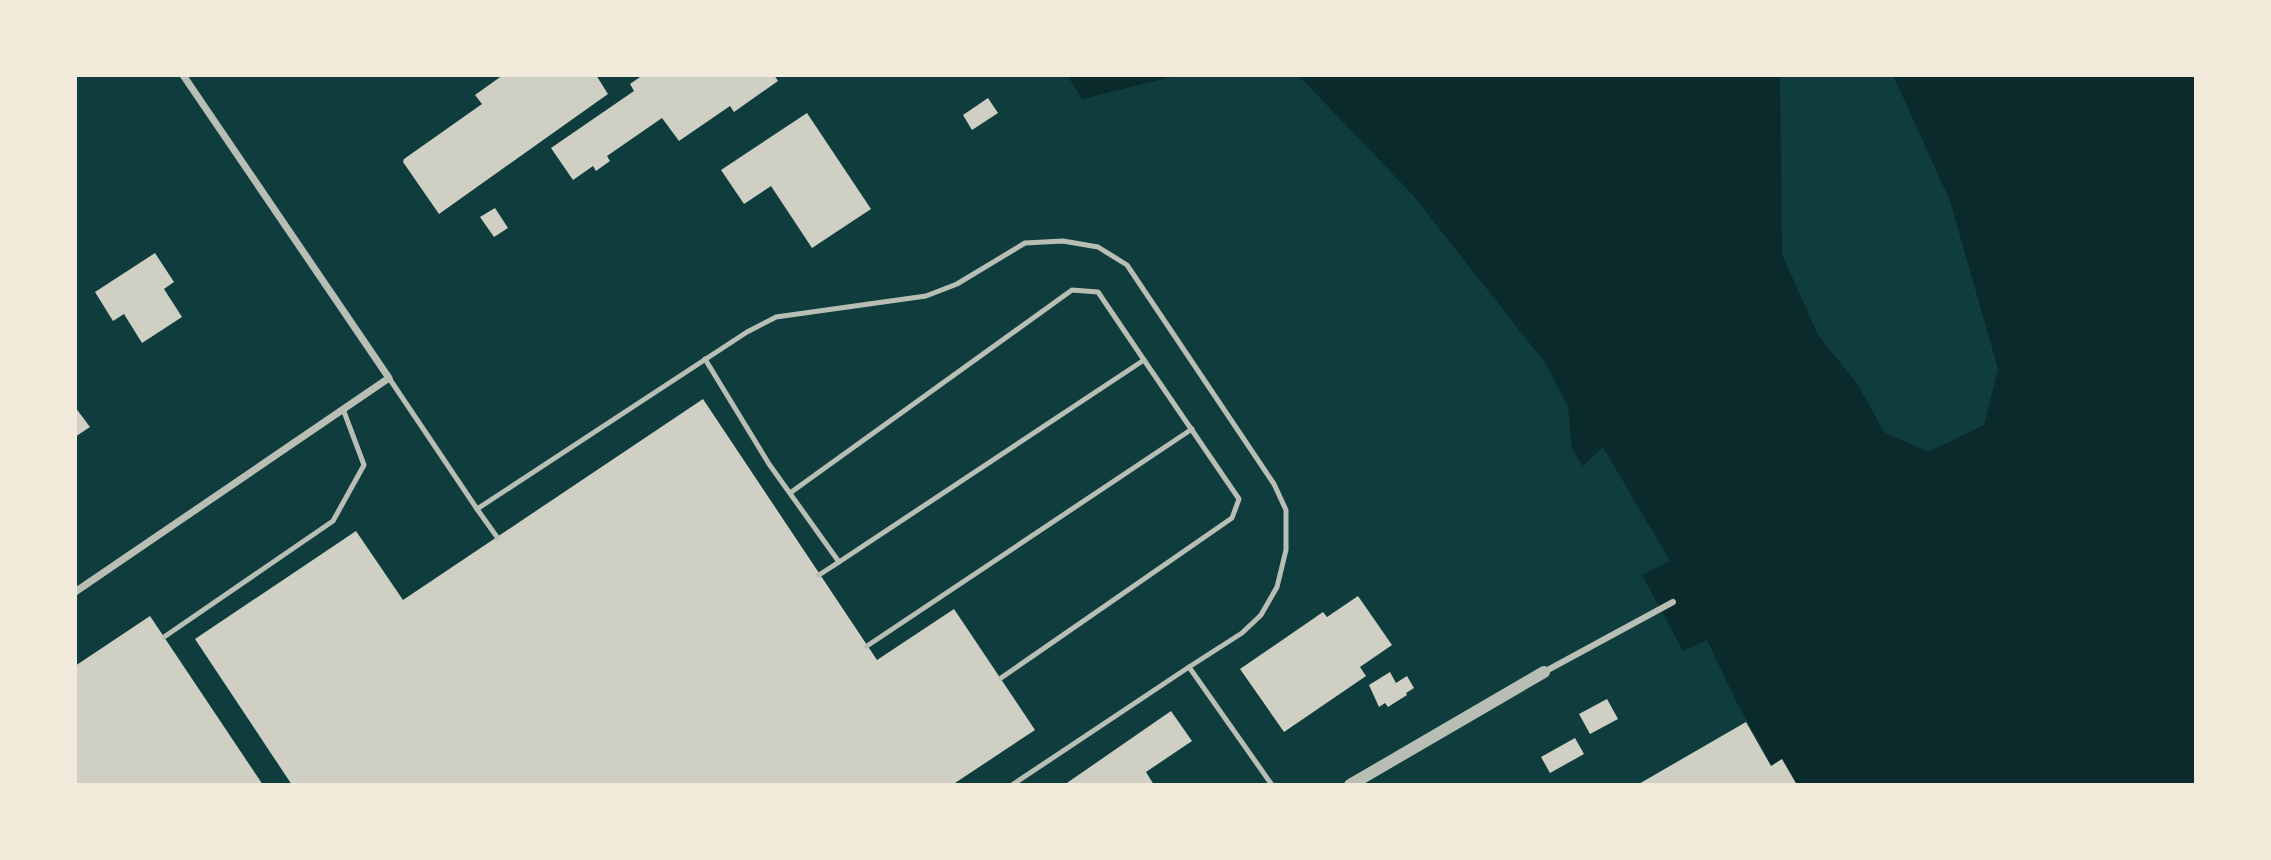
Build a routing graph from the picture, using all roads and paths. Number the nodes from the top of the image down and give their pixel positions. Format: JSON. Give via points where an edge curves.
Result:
{"nodes":[{"id":1,"x":183,"y":75,"type":"edge"},
{"id":2,"x":705,"y":359,"type":"junction"},
{"id":3,"x":1144,"y":360,"type":"junction"},
{"id":4,"x":389,"y":378,"type":"junction"},
{"id":5,"x":343,"y":409,"type":"junction"},
{"id":6,"x":1192,"y":429,"type":"junction"},
{"id":7,"x":790,"y":493,"type":"junction"},
{"id":8,"x":477,"y":509,"type":"junction"},
{"id":9,"x":497,"y":537,"type":"dead end"},
{"id":10,"x":839,"y":562,"type":"junction"},
{"id":11,"x":819,"y":575,"type":"dead end"},
{"id":12,"x":75,"y":592,"type":"edge"},
{"id":13,"x":1674,"y":602,"type":"dead end"},
{"id":14,"x":164,"y":637,"type":"dead end"},
{"id":15,"x":867,"y":646,"type":"dead end"},
{"id":16,"x":1189,"y":667,"type":"junction"},
{"id":17,"x":1544,"y":672,"type":"joint"},
{"id":18,"x":1001,"y":678,"type":"dead end"},
{"id":19,"x":1358,"y":783,"type":"edge"},
{"id":20,"x":1012,"y":785,"type":"edge"},
{"id":21,"x":1272,"y":785,"type":"edge"}],
"edges":[{"from":1,"to":4,"type":"street"},
{"from":2,"to":7,"type":"lane"},
{"from":2,"to":8,"type":"lane"},
{"from":2,"to":16,"type":"lane","via":[[776,317],[926,296],[957,284],[1025,243],[1063,241],[1098,247],[1127,265],[1275,484],[1286,510],[1286,550],[1277,587],[1261,615]]},
{"from":3,"to":6,"type":"lane"},
{"from":3,"to":7,"type":"lane","via":[[1098,292],[1072,290]]},
{"from":3,"to":10,"type":"lane"},
{"from":4,"to":5,"type":"street"},
{"from":4,"to":8,"type":"lane"},
{"from":5,"to":12,"type":"street"},
{"from":5,"to":14,"type":"lane","via":[[364,465],[333,521]]},
{"from":6,"to":15,"type":"lane"},
{"from":6,"to":18,"type":"lane","via":[[1239,499],[1231,518]]},
{"from":7,"to":10,"type":"lane"},
{"from":8,"to":9,"type":"lane"},
{"from":10,"to":11,"type":"lane"},
{"from":13,"to":17,"type":"street"},
{"from":16,"to":20,"type":"lane"},
{"from":16,"to":21,"type":"lane"},
{"from":17,"to":19,"type":"street"}]}
